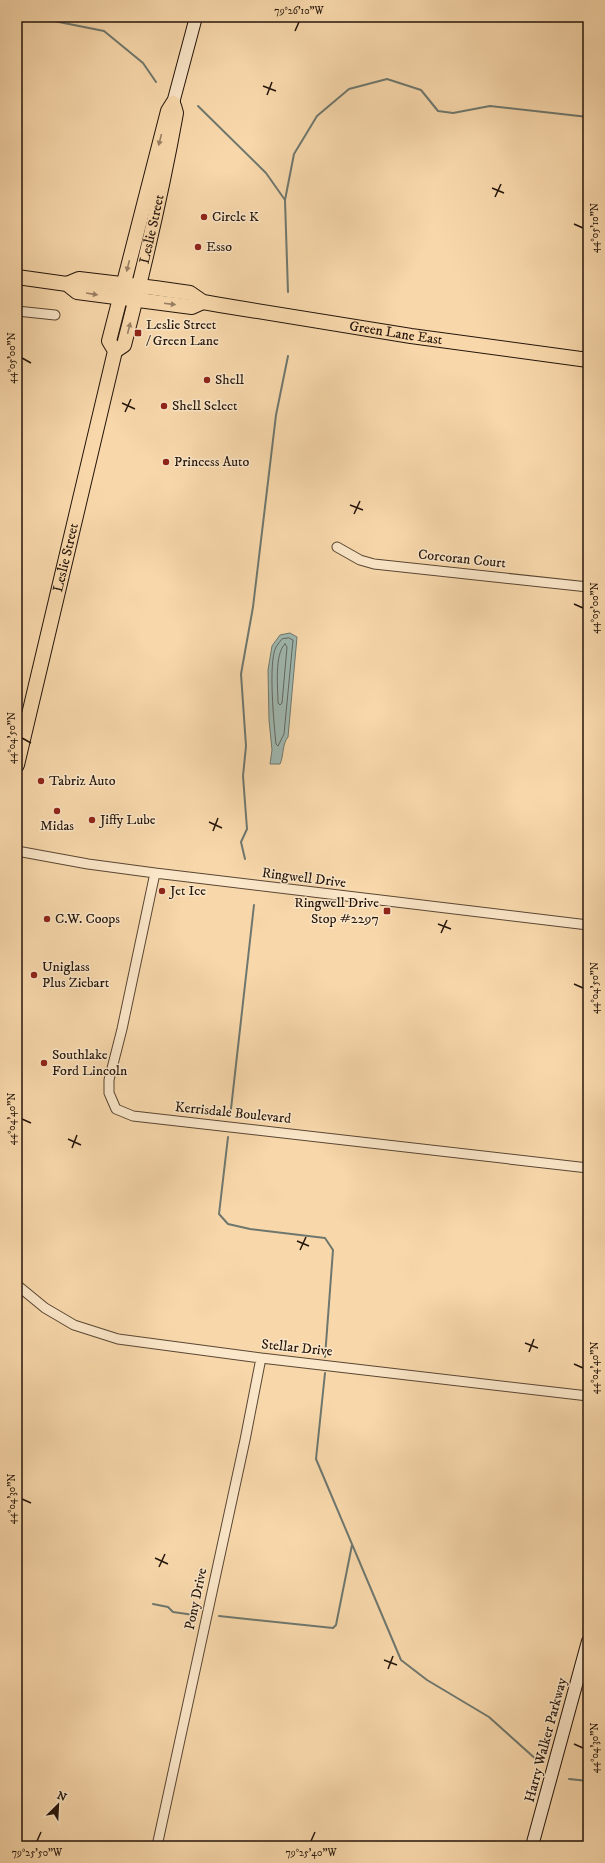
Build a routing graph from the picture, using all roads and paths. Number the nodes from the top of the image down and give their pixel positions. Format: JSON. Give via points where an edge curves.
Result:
{"nodes":[{"id":1,"x":196,"y":17,"type":"edge"},
{"id":2,"x":173,"y":103,"type":"junction"},
{"id":3,"x":17,"y":276,"type":"edge"},
{"id":4,"x":122,"y":292,"type":"junction"},
{"id":5,"x":138,"y":293,"type":"junction"},
{"id":6,"x":17,"y":311,"type":"edge"},
{"id":7,"x":55,"y":315,"type":"dead end"},
{"id":8,"x":116,"y":351,"type":"junction"},
{"id":9,"x":588,"y":360,"type":"edge"},
{"id":10,"x":337,"y":547,"type":"dead end"},
{"id":11,"x":588,"y":587,"type":"edge"},
{"id":12,"x":17,"y":764,"type":"edge"},
{"id":13,"x":17,"y":851,"type":"edge"},
{"id":14,"x":155,"y":874,"type":"junction"},
{"id":15,"x":588,"y":926,"type":"edge"},
{"id":16,"x":588,"y":1168,"type":"edge"},
{"id":17,"x":17,"y":1285,"type":"edge"},
{"id":18,"x":261,"y":1358,"type":"junction"},
{"id":19,"x":588,"y":1396,"type":"edge"},
{"id":20,"x":588,"y":1641,"type":"edge"},
{"id":21,"x":157,"y":1846,"type":"edge"},
{"id":22,"x":532,"y":1846,"type":"edge"}],
"edges":[{"from":1,"to":2,"type":"street","name":"Leslie Street"},
{"from":2,"to":4,"type":"main road","name":"Leslie Street","one_way":true,"via":[[168,111]]},
{"from":2,"to":5,"type":"main road","name":"Leslie Street","via":[[176,113]]},
{"from":3,"to":4,"type":"main road","name":"Green Lane East","via":[[67,284],[77,292]]},
{"from":4,"to":5,"type":"main road","name":"Green Lane East"},
{"from":4,"to":8,"type":"main road","name":"Leslie Street","via":[[109,340]]},
{"from":8,"to":5,"type":"main road","name":"Leslie Street","one_way":true,"via":[[124,345]]},
{"from":5,"to":9,"type":"main road","name":"Green Lane East","via":[[192,307],[203,302],[411,336]]},
{"from":6,"to":7,"type":"street"},
{"from":8,"to":12,"type":"main road","name":"Leslie Street"},
{"from":10,"to":11,"type":"street","name":"Corcoran Court","via":[[360,560],[374,564]]},
{"from":13,"to":14,"type":"street","name":"Ringwell Drive"},
{"from":14,"to":15,"type":"street","name":"Ringwell Drive"},
{"from":14,"to":16,"type":"street","name":"Kerrisdale Boulevard","via":[[109,1080],[109,1093],[116,1109],[133,1116]]},
{"from":17,"to":18,"type":"street","name":"Stellar Drive","via":[[48,1310],[74,1325],[97,1334],[135,1343]]},
{"from":18,"to":19,"type":"street","name":"Stellar Drive"},
{"from":18,"to":21,"type":"street","name":"Pony Drive"},
{"from":20,"to":22,"type":"street","name":"Harry Walker Parkway"}]}
